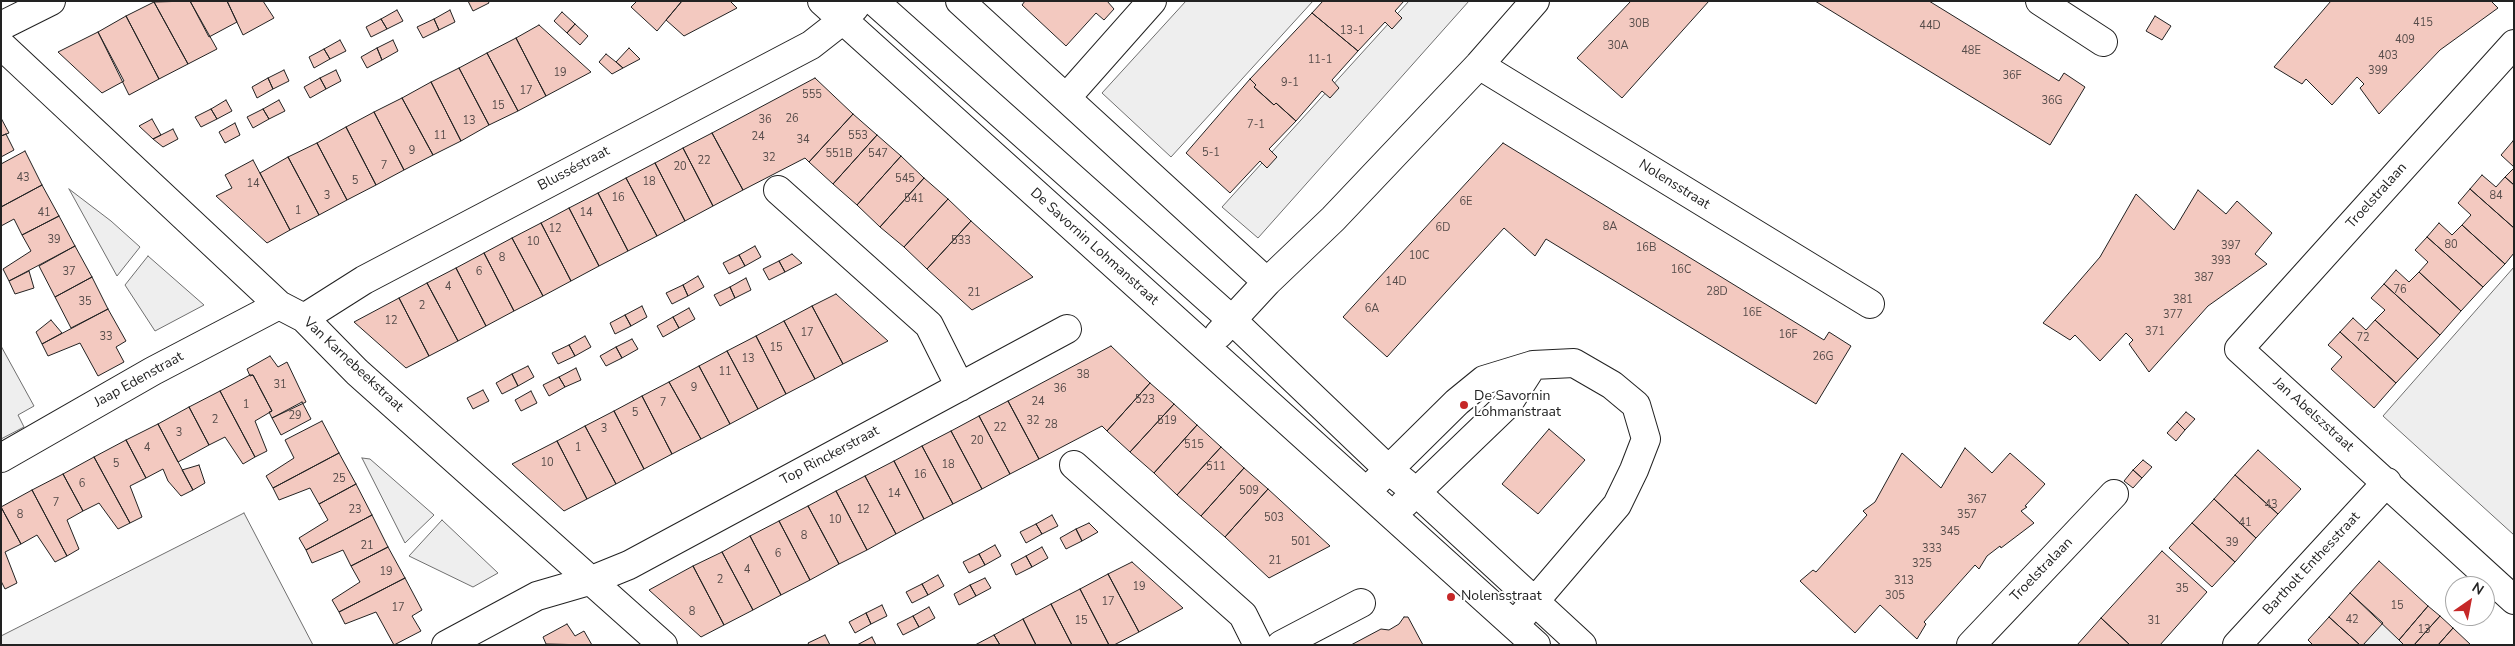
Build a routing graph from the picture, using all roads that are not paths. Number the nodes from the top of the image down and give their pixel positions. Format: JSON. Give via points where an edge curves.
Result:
{"nodes":[{"id":1,"x":51,"y":1,"type":"edge"},
{"id":2,"x":822,"y":1,"type":"edge"},
{"id":3,"x":874,"y":1,"type":"edge"},
{"id":4,"x":960,"y":1,"type":"edge"},
{"id":5,"x":1152,"y":1,"type":"edge"},
{"id":6,"x":1535,"y":1,"type":"edge"},
{"id":7,"x":2040,"y":1,"type":"edge"},
{"id":8,"x":852,"y":11,"type":"edge"},
{"id":9,"x":1,"y":26,"type":"edge"},
{"id":10,"x":2103,"y":42,"type":"dead end"},
{"id":11,"x":2514,"y":44,"type":"edge"},
{"id":12,"x":1,"y":45,"type":"edge"},
{"id":13,"x":1479,"y":65,"type":"junction"},
{"id":14,"x":1066,"y":98,"type":"junction"},
{"id":15,"x":778,"y":190,"type":"dead end"},
{"id":16,"x":1267,"y":282,"type":"junction"},
{"id":17,"x":1870,"y":304,"type":"dead end"},
{"id":18,"x":279,"y":305,"type":"junction"},
{"id":19,"x":304,"y":318,"type":"junction"},
{"id":20,"x":1232,"y":320,"type":"junction"},
{"id":21,"x":1067,"y":329,"type":"dead end"},
{"id":22,"x":1206,"y":348,"type":"junction"},
{"id":23,"x":2239,"y":348,"type":"joint"},
{"id":24,"x":1533,"y":365,"type":"junction"},
{"id":25,"x":960,"y":386,"type":"junction"},
{"id":26,"x":1,"y":458,"type":"edge"},
{"id":27,"x":1074,"y":465,"type":"dead end"},
{"id":28,"x":1389,"y":470,"type":"junction"},
{"id":29,"x":2387,"y":482,"type":"junction"},
{"id":30,"x":1415,"y":491,"type":"junction"},
{"id":31,"x":1366,"y":492,"type":"junction"},
{"id":32,"x":2114,"y":494,"type":"dead end"},
{"id":33,"x":1393,"y":516,"type":"junction"},
{"id":34,"x":592,"y":580,"type":"junction"},
{"id":35,"x":2514,"y":600,"type":"edge"},
{"id":36,"x":1360,"y":602,"type":"dead end"},
{"id":37,"x":1536,"y":602,"type":"junction"},
{"id":38,"x":1514,"y":625,"type":"junction"},
{"id":39,"x":446,"y":645,"type":"edge"},
{"id":40,"x":663,"y":645,"type":"edge"},
{"id":41,"x":1258,"y":645,"type":"edge"},
{"id":42,"x":1281,"y":645,"type":"edge"},
{"id":43,"x":1536,"y":645,"type":"edge"},
{"id":44,"x":1582,"y":645,"type":"edge"},
{"id":45,"x":1970,"y":645,"type":"edge"},
{"id":46,"x":2237,"y":645,"type":"edge"}],
"edges":[{"from":1,"to":9,"type":"street"},
{"from":2,"to":8,"type":"street","name":"De Savornin Lohmanstraat"},
{"from":3,"to":20,"type":"street"},
{"from":4,"to":14,"type":"street"},
{"from":5,"to":14,"type":"street"},
{"from":6,"to":13,"type":"street"},
{"from":7,"to":10,"type":"street"},
{"from":8,"to":19,"type":"street","name":"Blusséstraat","via":[[811,45],[364,280]]},
{"from":8,"to":22,"type":"street","name":"De Savornin Lohmanstraat"},
{"from":11,"to":23,"type":"street","name":"Troelstralaan"},
{"from":12,"to":18,"type":"street","name":"Van Karnebeekstraat"},
{"from":13,"to":16,"type":"street","via":[[1333,219]]},
{"from":13,"to":17,"type":"street","name":"Nolensstraat"},
{"from":14,"to":16,"type":"street"},
{"from":15,"to":25,"type":"street","via":[[929,325]]},
{"from":16,"to":20,"type":"street"},
{"from":18,"to":19,"type":"street","name":"Van Karnebeekstraat"},
{"from":18,"to":26,"type":"street","name":"Jaap Edenstraat"},
{"from":19,"to":34,"type":"street","name":"Van Karnebeekstraat","via":[[357,372]]},
{"from":20,"to":22,"type":"street"},
{"from":20,"to":28,"type":"street"},
{"from":21,"to":25,"type":"street","name":"Top Rinckerstraat"},
{"from":22,"to":31,"type":"street","name":"De Savornin Lohmanstraat"},
{"from":23,"to":29,"type":"street","name":"Jan Abelszstraat"},
{"from":24,"to":28,"type":"street","via":[[1484,380]]},
{"from":24,"to":30,"type":"street","via":[[1508,404]]},
{"from":24,"to":37,"type":"street","via":[[1574,362],[1612,385],[1636,405],[1646,439],[1617,505]]},
{"from":25,"to":34,"type":"street","name":"Top Rinckerstraat","via":[[629,565]]},
{"from":27,"to":41,"type":"street","via":[[1243,615]]},
{"from":28,"to":30,"type":"street"},
{"from":28,"to":31,"type":"street"},
{"from":29,"to":35,"type":"street","name":"Jan Abelszstraat"},
{"from":29,"to":46,"type":"street","name":"Bartholt Enthesstraat"},
{"from":30,"to":33,"type":"street"},
{"from":30,"to":37,"type":"street"},
{"from":31,"to":33,"type":"street","name":"De Savornin Lohmanstraat"},
{"from":32,"to":45,"type":"street","name":"Troelstralaan"},
{"from":33,"to":38,"type":"street","name":"De Savornin Lohmanstraat"},
{"from":34,"to":39,"type":"street","name":"Top Rinckerstraat","via":[[537,596]]},
{"from":34,"to":40,"type":"street","name":"Van Karnebeekstraat"},
{"from":36,"to":42,"type":"street"},
{"from":37,"to":38,"type":"street"},
{"from":37,"to":44,"type":"street"},
{"from":38,"to":43,"type":"street","name":"De Savornin Lohmanstraat"}]}
